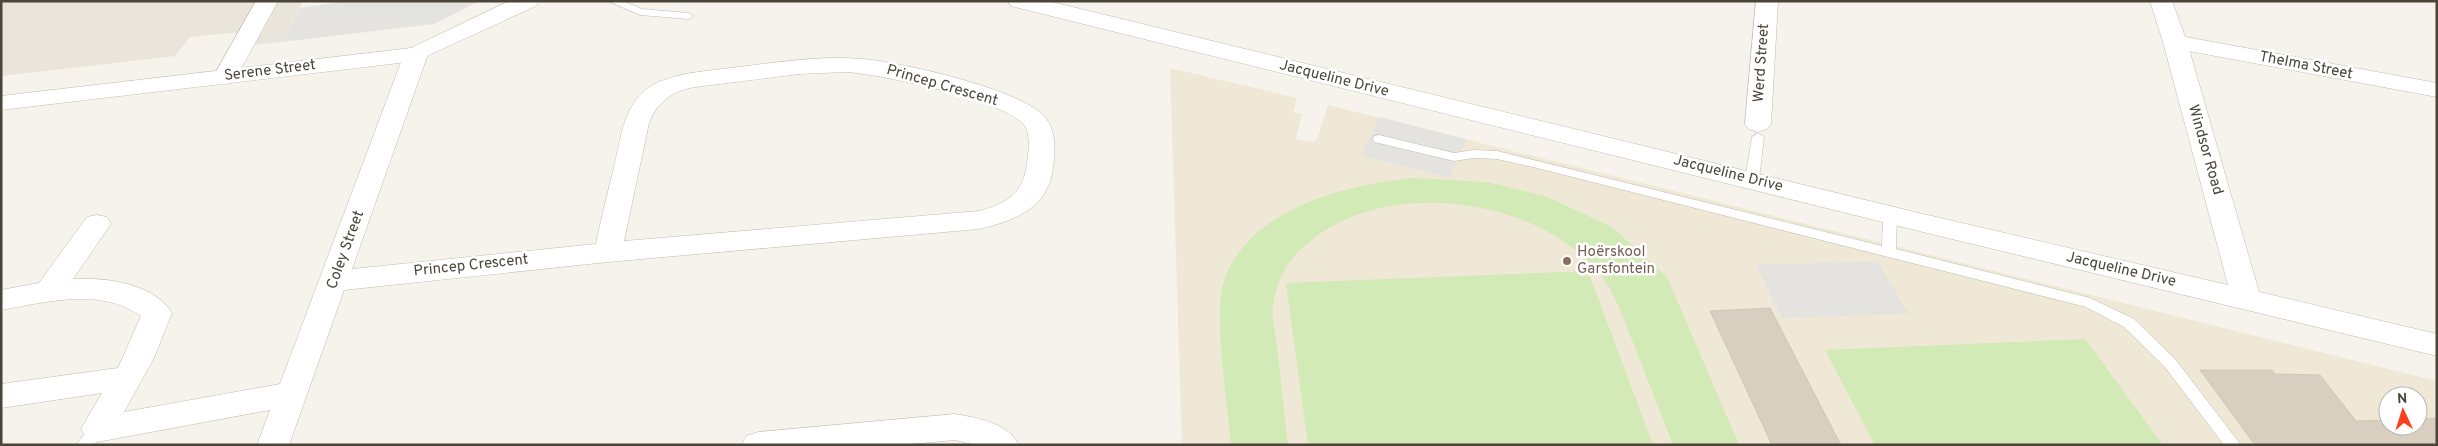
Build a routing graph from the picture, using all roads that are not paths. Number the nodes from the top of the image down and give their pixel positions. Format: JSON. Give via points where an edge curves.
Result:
{"nodes":[{"id":1,"x":267,"y":1,"type":"edge"},
{"id":2,"x":528,"y":1,"type":"edge"},
{"id":3,"x":613,"y":1,"type":"edge"},
{"id":4,"x":1019,"y":1,"type":"edge"},
{"id":5,"x":1767,"y":1,"type":"edge"},
{"id":6,"x":2161,"y":1,"type":"edge"},
{"id":7,"x":688,"y":16,"type":"dead end"},
{"id":8,"x":2174,"y":42,"type":"junction"},
{"id":9,"x":416,"y":54,"type":"junction"},
{"id":10,"x":225,"y":77,"type":"junction"},
{"id":11,"x":2437,"y":90,"type":"edge"},
{"id":12,"x":1,"y":103,"type":"edge"},
{"id":13,"x":1758,"y":131,"type":"joint"},
{"id":14,"x":1379,"y":139,"type":"dead end"},
{"id":15,"x":1752,"y":180,"type":"junction"},
{"id":16,"x":1890,"y":214,"type":"junction"},
{"id":17,"x":98,"y":224,"type":"dead end"},
{"id":18,"x":608,"y":252,"type":"junction"},
{"id":19,"x":1889,"y":253,"type":"junction"},
{"id":20,"x":334,"y":281,"type":"junction"},
{"id":21,"x":48,"y":292,"type":"junction"},
{"id":22,"x":1,"y":300,"type":"edge"},
{"id":23,"x":2247,"y":300,"type":"junction"},
{"id":24,"x":2437,"y":345,"type":"edge"},
{"id":25,"x":128,"y":378,"type":"junction"},
{"id":26,"x":292,"y":394,"type":"junction"},
{"id":27,"x":1,"y":396,"type":"edge"},
{"id":28,"x":91,"y":437,"type":"edge"},
{"id":29,"x":273,"y":445,"type":"edge"},
{"id":30,"x":758,"y":445,"type":"edge"},
{"id":31,"x":1003,"y":445,"type":"edge"},
{"id":32,"x":2233,"y":445,"type":"edge"}],
"edges":[{"from":1,"to":10,"type":"street"},
{"from":2,"to":9,"type":"street","name":"Serene Street"},
{"from":3,"to":7,"type":"lane","via":[[640,12]]},
{"from":4,"to":15,"type":"street","name":"Jacqueline Drive"},
{"from":5,"to":13,"type":"street","name":"Werd Street"},
{"from":6,"to":8,"type":"street","name":"Windsor Road"},
{"from":8,"to":11,"type":"street","name":"Thelma Street"},
{"from":8,"to":23,"type":"street","name":"Windsor Road"},
{"from":9,"to":10,"type":"street","name":"Serene Street"},
{"from":9,"to":20,"type":"street","name":"Coley Street"},
{"from":10,"to":12,"type":"street","name":"Serene Street"},
{"from":13,"to":15,"type":"lane"},
{"from":14,"to":19,"type":"lane","via":[[1454,157],[1474,154],[1506,157]]},
{"from":15,"to":16,"type":"street","name":"Jacqueline Drive"},
{"from":16,"to":19,"type":"lane"},
{"from":16,"to":23,"type":"street","name":"Jacqueline Drive"},
{"from":17,"to":21,"type":"street"},
{"from":18,"to":18,"type":"street","name":"Princep Crescent","via":[[999,216],[1015,209],[1036,186],[1040,131],[1025,113],[982,95],[865,66],[821,65],[686,81],[658,92],[642,112],[634,133]]},
{"from":18,"to":20,"type":"street","name":"Princep Crescent"},
{"from":19,"to":32,"type":"lane","via":[[2090,303],[2129,323],[2170,362]]},
{"from":20,"to":26,"type":"street","name":"Coley Street"},
{"from":21,"to":22,"type":"street"},
{"from":21,"to":25,"type":"street","via":[[80,288],[128,294],[144,301],[157,313],[150,335]]},
{"from":23,"to":24,"type":"street","name":"Jacqueline Drive"},
{"from":25,"to":27,"type":"street"},
{"from":25,"to":28,"type":"street"},
{"from":26,"to":28,"type":"street"},
{"from":26,"to":29,"type":"street","name":"Coley Street"},
{"from":30,"to":31,"type":"street","via":[[955,427],[979,431]]}]}
